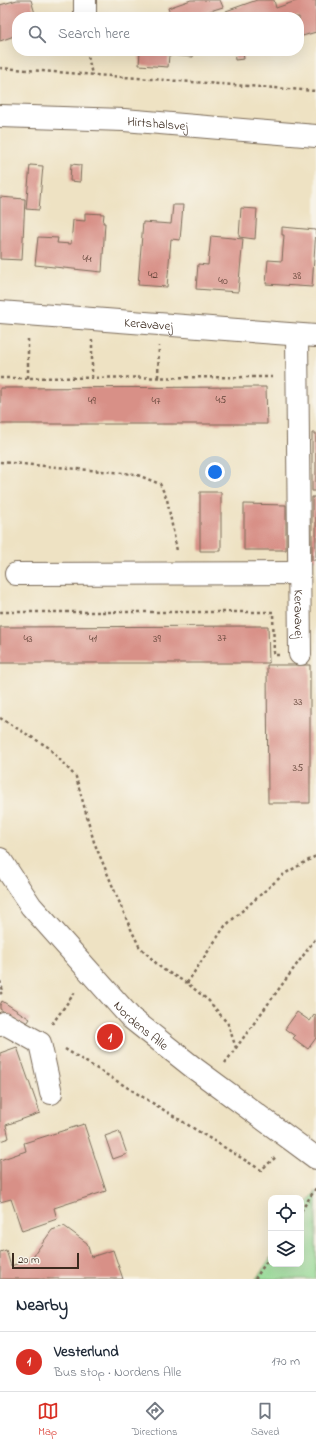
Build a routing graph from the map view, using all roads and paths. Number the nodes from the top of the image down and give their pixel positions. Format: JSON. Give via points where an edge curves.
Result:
{"nodes":[{"id":1,"x":85,"y":0,"type":"edge"},
{"id":2,"x":85,"y":12,"type":"edge"},
{"id":3,"x":88,"y":56,"type":"edge"},
{"id":4,"x":0,"y":68,"type":"edge"},
{"id":5,"x":92,"y":75,"type":"junction"},
{"id":6,"x":316,"y":91,"type":"edge"},
{"id":7,"x":0,"y":116,"type":"edge"},
{"id":8,"x":316,"y":136,"type":"edge"},
{"id":9,"x":0,"y":312,"type":"edge"},
{"id":10,"x":28,"y":314,"type":"junction"},
{"id":11,"x":92,"y":319,"type":"junction"},
{"id":12,"x":159,"y":324,"type":"junction"},
{"id":13,"x":306,"y":336,"type":"edge"},
{"id":14,"x":297,"y":377,"type":"junction"},
{"id":15,"x":0,"y":378,"type":"edge"},
{"id":16,"x":28,"y":378,"type":"junction"},
{"id":17,"x":92,"y":378,"type":"junction"},
{"id":18,"x":158,"y":378,"type":"junction"},
{"id":19,"x":0,"y":462,"type":"edge"},
{"id":20,"x":180,"y":573,"type":"junction"},
{"id":21,"x":299,"y":573,"type":"junction"},
{"id":22,"x":16,"y":574,"type":"dead end"},
{"id":23,"x":0,"y":612,"type":"edge"},
{"id":24,"x":300,"y":654,"type":"joint"},
{"id":25,"x":0,"y":718,"type":"edge"},
{"id":26,"x":316,"y":856,"type":"edge"},
{"id":27,"x":0,"y":859,"type":"edge"},
{"id":28,"x":316,"y":938,"type":"edge"},
{"id":29,"x":89,"y":972,"type":"junction"},
{"id":30,"x":0,"y":981,"type":"edge"},
{"id":31,"x":188,"y":983,"type":"junction"},
{"id":32,"x":0,"y":994,"type":"edge"},
{"id":33,"x":0,"y":1025,"type":"edge"},
{"id":34,"x":48,"y":1030,"type":"dead end"},
{"id":35,"x":64,"y":1048,"type":"dead end"},
{"id":36,"x":236,"y":1048,"type":"junction"},
{"id":37,"x":212,"y":1082,"type":"junction"},
{"id":38,"x":51,"y":1093,"type":"dead end"},
{"id":39,"x":294,"y":1142,"type":"junction"},
{"id":40,"x":316,"y":1158,"type":"edge"},
{"id":41,"x":316,"y":1188,"type":"edge"},
{"id":42,"x":304,"y":1206,"type":"edge"},
{"id":43,"x":268,"y":1260,"type":"edge"},
{"id":44,"x":255,"y":1279,"type":"edge"}],
"edges":[{"from":1,"to":2,"type":"street"},
{"from":3,"to":5,"type":"path"},
{"from":4,"to":5,"type":"path"},
{"from":5,"to":6,"type":"path"},
{"from":7,"to":8,"type":"street","name":"Hirtshalsvej","via":[[124,120]]},
{"from":9,"to":10,"type":"street","name":"Keravavej"},
{"from":10,"to":11,"type":"street","name":"Keravavej"},
{"from":10,"to":16,"type":"path"},
{"from":11,"to":12,"type":"street","name":"Keravavej"},
{"from":11,"to":17,"type":"path"},
{"from":12,"to":13,"type":"street","name":"Keravavej"},
{"from":12,"to":18,"type":"path"},
{"from":13,"to":14,"type":"street","name":"Keravavej"},
{"from":14,"to":18,"type":"path"},
{"from":14,"to":21,"type":"street","name":"Keravavej"},
{"from":15,"to":16,"type":"path"},
{"from":16,"to":17,"type":"path"},
{"from":17,"to":18,"type":"path"},
{"from":19,"to":20,"type":"path","via":[[135,474],[160,484],[167,499]]},
{"from":20,"to":21,"type":"street","name":"Keravavej"},
{"from":20,"to":22,"type":"street","name":"Keravavej"},
{"from":21,"to":24,"type":"street","name":"Keravavej"},
{"from":23,"to":24,"type":"path","via":[[274,612],[274,655]]},
{"from":25,"to":31,"type":"path","via":[[48,746],[76,777],[94,842],[139,946],[162,969]]},
{"from":26,"to":31,"type":"path","via":[[284,874],[225,926]]},
{"from":27,"to":29,"type":"street","name":"Nordens Alle","via":[[31,906]]},
{"from":28,"to":36,"type":"path"},
{"from":29,"to":34,"type":"path"},
{"from":29,"to":37,"type":"street","name":"Nordens Alle","via":[[130,1018]]},
{"from":30,"to":32,"type":"path","via":[[4,991]]},
{"from":31,"to":36,"type":"path","via":[[209,1001],[228,1024]]},
{"from":33,"to":38,"type":"street","via":[[4,1023],[40,1043]]},
{"from":35,"to":39,"type":"path","via":[[261,1170]]},
{"from":36,"to":37,"type":"path"},
{"from":37,"to":39,"type":"street","name":"Nordens Alle"},
{"from":39,"to":40,"type":"street","name":"Nordens Alle"},
{"from":41,"to":42,"type":"path"},
{"from":43,"to":44,"type":"path"}]}
